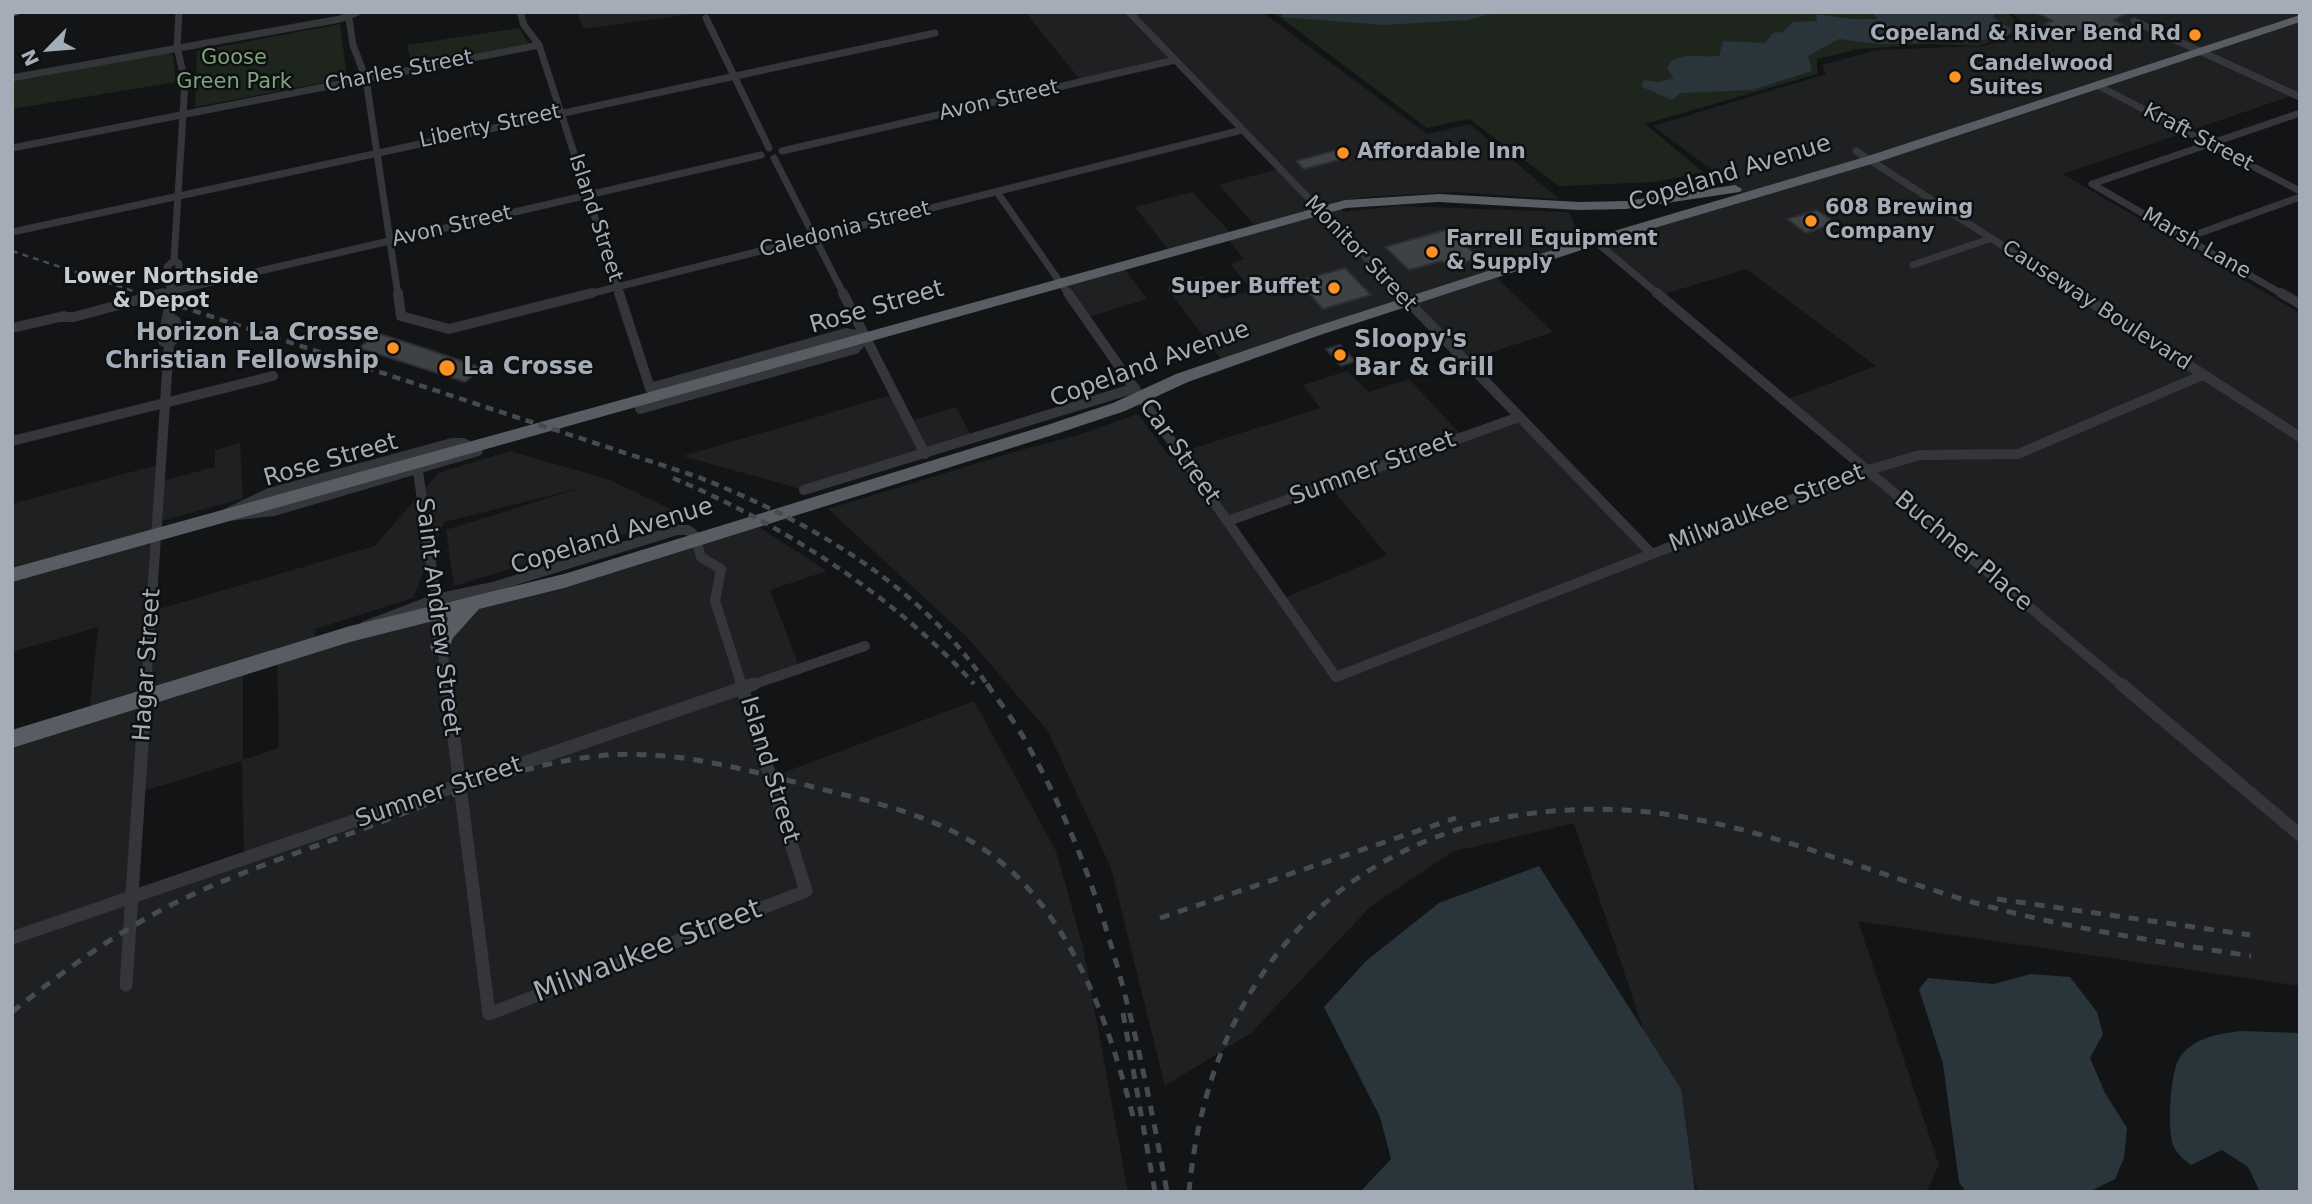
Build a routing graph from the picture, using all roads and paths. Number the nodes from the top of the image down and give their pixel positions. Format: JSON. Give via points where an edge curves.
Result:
{"nodes":[{"id":1,"x":21,"y":12,"type":"edge"},
{"id":2,"x":179,"y":12,"type":"edge"},
{"id":3,"x":358,"y":12,"type":"edge"},
{"id":4,"x":520,"y":12,"type":"edge"},
{"id":5,"x":1129,"y":12,"type":"edge"},
{"id":6,"x":2278,"y":12,"type":"edge"},
{"id":7,"x":12,"y":14,"type":"edge"},
{"id":8,"x":348,"y":14,"type":"edge"},
{"id":9,"x":706,"y":18,"type":"dead end"},
{"id":10,"x":2300,"y":18,"type":"edge"},
{"id":11,"x":2134,"y":21,"type":"dead end"},
{"id":12,"x":935,"y":33,"type":"dead end"},
{"id":13,"x":539,"y":45,"type":"junction"},
{"id":14,"x":177,"y":47,"type":"junction"},
{"id":15,"x":2194,"y":49,"type":"junction"},
{"id":16,"x":1175,"y":60,"type":"junction"},
{"id":17,"x":733,"y":75,"type":"junction"},
{"id":18,"x":12,"y":78,"type":"edge"},
{"id":19,"x":366,"y":79,"type":"junction"},
{"id":20,"x":2066,"y":83,"type":"junction"},
{"id":21,"x":2097,"y":85,"type":"junction"},
{"id":22,"x":2300,"y":97,"type":"edge"},
{"id":23,"x":2300,"y":103,"type":"edge"},
{"id":24,"x":2036,"y":104,"type":"junction"},
{"id":25,"x":561,"y":112,"type":"junction"},
{"id":26,"x":2300,"y":113,"type":"edge"},
{"id":27,"x":184,"y":114,"type":"junction"},
{"id":28,"x":1242,"y":130,"type":"junction"},
{"id":29,"x":2212,"y":145,"type":"junction"},
{"id":30,"x":12,"y":148,"type":"edge"},
{"id":31,"x":769,"y":148,"type":"junction"},
{"id":32,"x":376,"y":151,"type":"junction"},
{"id":33,"x":782,"y":151,"type":"junction"},
{"id":34,"x":1856,"y":151,"type":"junction"},
{"id":35,"x":761,"y":155,"type":"junction"},
{"id":36,"x":774,"y":158,"type":"junction"},
{"id":37,"x":1870,"y":160,"type":"junction"},
{"id":38,"x":1768,"y":178,"type":"joint"},
{"id":39,"x":2300,"y":191,"type":"edge"},
{"id":40,"x":997,"y":192,"type":"junction"},
{"id":41,"x":177,"y":194,"type":"junction"},
{"id":42,"x":588,"y":195,"type":"junction"},
{"id":43,"x":2300,"y":197,"type":"edge"},
{"id":44,"x":1318,"y":210,"type":"junction"},
{"id":45,"x":12,"y":230,"type":"edge"},
{"id":46,"x":816,"y":237,"type":"junction"},
{"id":47,"x":2189,"y":237,"type":"junction"},
{"id":48,"x":1992,"y":239,"type":"junction"},
{"id":49,"x":389,"y":242,"type":"junction"},
{"id":50,"x":1595,"y":242,"type":"junction"},
{"id":51,"x":1913,"y":265,"type":"dead end"},
{"id":52,"x":1059,"y":282,"type":"junction"},
{"id":53,"x":618,"y":288,"type":"junction"},
{"id":54,"x":174,"y":290,"type":"junction"},
{"id":55,"x":2300,"y":297,"type":"edge"},
{"id":56,"x":1407,"y":302,"type":"junction"},
{"id":57,"x":2300,"y":304,"type":"edge"},
{"id":58,"x":12,"y":328,"type":"edge"},
{"id":59,"x":859,"y":339,"type":"junction"},
{"id":60,"x":2203,"y":375,"type":"junction"},
{"id":61,"x":273,"y":376,"type":"dead end"},
{"id":62,"x":1138,"y":393,"type":"junction"},
{"id":63,"x":165,"y":403,"type":"junction"},
{"id":64,"x":639,"y":409,"type":"dead end"},
{"id":65,"x":1519,"y":417,"type":"junction"},
{"id":66,"x":2300,"y":438,"type":"edge"},
{"id":67,"x":12,"y":441,"type":"edge"},
{"id":68,"x":925,"y":454,"type":"junction"},
{"id":69,"x":418,"y":471,"type":"junction"},
{"id":70,"x":1865,"y":471,"type":"junction"},
{"id":71,"x":804,"y":490,"type":"dead end"},
{"id":72,"x":219,"y":517,"type":"junction"},
{"id":73,"x":1228,"y":521,"type":"junction"},
{"id":74,"x":157,"y":535,"type":"junction"},
{"id":75,"x":1652,"y":554,"type":"junction"},
{"id":76,"x":12,"y":575,"type":"edge"},
{"id":77,"x":472,"y":605,"type":"junction"},
{"id":78,"x":436,"y":606,"type":"junction"},
{"id":79,"x":865,"y":646,"type":"dead end"},
{"id":80,"x":440,"y":647,"type":"junction"},
{"id":81,"x":1336,"y":677,"type":"joint"},
{"id":82,"x":745,"y":689,"type":"junction"},
{"id":83,"x":146,"y":698,"type":"junction"},
{"id":84,"x":12,"y":739,"type":"edge"},
{"id":85,"x":458,"y":787,"type":"junction"},
{"id":86,"x":2300,"y":835,"type":"edge"},
{"id":87,"x":806,"y":891,"type":"joint"},
{"id":88,"x":132,"y":897,"type":"junction"},
{"id":89,"x":12,"y":938,"type":"edge"},
{"id":90,"x":126,"y":985,"type":"dead end"},
{"id":91,"x":489,"y":1014,"type":"joint"}],
"edges":[{"from":1,"to":7,"type":"main road"},
{"from":2,"to":14,"type":"street","name":"Hagar Street"},
{"from":3,"to":8,"type":"street"},
{"from":4,"to":13,"type":"street","name":"Island Street"},
{"from":5,"to":16,"type":"street","name":"Monitor Street"},
{"from":6,"to":15,"type":"highway","name":"Copeland Avenue"},
{"from":8,"to":14,"type":"street"},
{"from":8,"to":19,"type":"street"},
{"from":9,"to":17,"type":"street"},
{"from":10,"to":15,"type":"highway","name":"Copeland Avenue"},
{"from":11,"to":15,"type":"street"},
{"from":12,"to":17,"type":"street","name":"Liberty Street"},
{"from":13,"to":19,"type":"street","name":"Charles Street"},
{"from":13,"to":25,"type":"street","name":"Island Street"},
{"from":14,"to":18,"type":"street"},
{"from":14,"to":27,"type":"street","name":"Hagar Street","via":[[185,81]]},
{"from":15,"to":20,"type":"highway","name":"Copeland Avenue"},
{"from":15,"to":21,"type":"highway","name":"Copeland Avenue"},
{"from":15,"to":22,"type":"street"},
{"from":15,"to":23,"type":"street"},
{"from":16,"to":28,"type":"street","name":"Monitor Street"},
{"from":16,"to":33,"type":"street","name":"Avon Street"},
{"from":17,"to":25,"type":"street","name":"Liberty Street"},
{"from":17,"to":31,"type":"street"},
{"from":19,"to":27,"type":"street","name":"Charles Street"},
{"from":19,"to":32,"type":"street"},
{"from":20,"to":24,"type":"highway","via":[[2067,89]]},
{"from":20,"to":34,"type":"highway","name":"Copeland Avenue"},
{"from":21,"to":24,"type":"highway","name":"Copeland Avenue"},
{"from":21,"to":29,"type":"street","name":"Kraft Street"},
{"from":24,"to":37,"type":"highway","name":"Copeland Avenue"},
{"from":25,"to":32,"type":"street","name":"Liberty Street"},
{"from":25,"to":42,"type":"street","name":"Island Street"},
{"from":26,"to":29,"type":"street"},
{"from":27,"to":30,"type":"street","name":"Charles Street"},
{"from":27,"to":41,"type":"street","name":"Hagar Street"},
{"from":28,"to":40,"type":"street","name":"Caledonia Street"},
{"from":28,"to":44,"type":"street","name":"Monitor Street"},
{"from":29,"to":39,"type":"street","name":"Kraft Street"},
{"from":29,"to":47,"type":"street","name":"Marsh Lane","via":[[2096,183]]},
{"from":31,"to":33,"type":"street"},
{"from":31,"to":35,"type":"street"},
{"from":32,"to":41,"type":"street","name":"Liberty Street"},
{"from":32,"to":49,"type":"street"},
{"from":33,"to":36,"type":"street"},
{"from":34,"to":37,"type":"street","name":"Causeway Boulevard"},
{"from":34,"to":38,"type":"highway","name":"Copeland Avenue"},
{"from":35,"to":36,"type":"street"},
{"from":35,"to":42,"type":"street","name":"Avon Street"},
{"from":36,"to":46,"type":"street"},
{"from":37,"to":48,"type":"street","name":"Causeway Boulevard"},
{"from":37,"to":50,"type":"highway","name":"Copeland Avenue"},
{"from":38,"to":44,"type":"highway","name":"Rose Street","via":[[1699,197],[1626,205],[1406,198]]},
{"from":40,"to":46,"type":"street","name":"Caledonia Street"},
{"from":40,"to":52,"type":"street","name":"Car Street"},
{"from":41,"to":45,"type":"street","name":"Liberty Street"},
{"from":41,"to":54,"type":"street","name":"Hagar Street","via":[[174,260],[179,264]]},
{"from":42,"to":49,"type":"street","name":"Avon Street"},
{"from":42,"to":53,"type":"street","name":"Island Street"},
{"from":43,"to":47,"type":"street"},
{"from":44,"to":52,"type":"highway","name":"Rose Street"},
{"from":44,"to":56,"type":"street","name":"Monitor Street"},
{"from":46,"to":53,"type":"street","name":"Caledonia Street"},
{"from":46,"to":59,"type":"street"},
{"from":47,"to":55,"type":"street","name":"Marsh Lane"},
{"from":47,"to":57,"type":"street","name":"Marsh Lane"},
{"from":48,"to":51,"type":"street"},
{"from":48,"to":60,"type":"street","name":"Causeway Boulevard"},
{"from":49,"to":53,"type":"street","name":"Caledonia Street","via":[[401,316],[449,329]]},
{"from":49,"to":54,"type":"street","name":"Avon Street","via":[[193,290]]},
{"from":50,"to":56,"type":"highway","name":"Copeland Avenue"},
{"from":50,"to":70,"type":"street","name":"Buchner Place"},
{"from":52,"to":59,"type":"highway","name":"Rose Street"},
{"from":52,"to":62,"type":"street","name":"Car Street"},
{"from":53,"to":59,"type":"street","name":"Island Street","via":[[650,388],[846,333]]},
{"from":54,"to":58,"type":"street"},
{"from":54,"to":63,"type":"street","name":"Hagar Street","via":[[170,317],[164,324],[163,341],[169,344]]},
{"from":56,"to":62,"type":"highway","name":"Copeland Avenue"},
{"from":56,"to":65,"type":"street","name":"Monitor Street"},
{"from":59,"to":64,"type":"street","via":[[855,349]]},
{"from":59,"to":68,"type":"street"},
{"from":59,"to":72,"type":"highway","name":"Rose Street"},
{"from":60,"to":66,"type":"street","name":"Causeway Boulevard"},
{"from":60,"to":70,"type":"street","name":"Milwaukee Street","via":[[2018,454],[1920,455]]},
{"from":61,"to":63,"type":"street"},
{"from":62,"to":68,"type":"street"},
{"from":62,"to":73,"type":"street","name":"Car Street"},
{"from":62,"to":77,"type":"highway","name":"Copeland Avenue","via":[[1119,407],[564,581]]},
{"from":63,"to":67,"type":"street"},
{"from":63,"to":74,"type":"street","name":"Hagar Street"},
{"from":65,"to":73,"type":"street","name":"Sumner Street"},
{"from":65,"to":75,"type":"street","name":"Monitor Street"},
{"from":68,"to":71,"type":"street"},
{"from":69,"to":72,"type":"street","via":[[275,511]]},
{"from":69,"to":72,"type":"street","via":[[478,451],[452,443],[269,493]]},
{"from":69,"to":78,"type":"street","name":"Saint Andrew Street"},
{"from":70,"to":75,"type":"street","name":"Milwaukee Street"},
{"from":70,"to":86,"type":"street","name":"Buchner Place"},
{"from":72,"to":74,"type":"highway","name":"Rose Street"},
{"from":73,"to":81,"type":"street","name":"Car Street"},
{"from":74,"to":76,"type":"highway","name":"Rose Street"},
{"from":74,"to":83,"type":"street","name":"Hagar Street"},
{"from":75,"to":81,"type":"street","name":"Milwaukee Street"},
{"from":77,"to":78,"type":"highway","name":"Copeland Avenue"},
{"from":77,"to":80,"type":"highway","via":[[445,634]]},
{"from":78,"to":80,"type":"street","name":"Saint Andrew Street"},
{"from":78,"to":82,"type":"street","name":"Island Street","via":[[684,528],[694,533],[701,557],[721,569],[715,601]]},
{"from":78,"to":83,"type":"highway","name":"Copeland Avenue"},
{"from":79,"to":82,"type":"street","name":"Sumner Street"},
{"from":80,"to":85,"type":"street","name":"Saint Andrew Street"},
{"from":82,"to":85,"type":"street","name":"Sumner Street"},
{"from":82,"to":87,"type":"street","name":"Island Street"},
{"from":83,"to":84,"type":"highway","name":"Copeland Avenue"},
{"from":83,"to":88,"type":"street","name":"Hagar Street"},
{"from":85,"to":88,"type":"street","name":"Sumner Street"},
{"from":85,"to":91,"type":"street","name":"Saint Andrew Street"},
{"from":87,"to":91,"type":"street","name":"Milwaukee Street"},
{"from":88,"to":89,"type":"street","name":"Sumner Street"},
{"from":88,"to":90,"type":"street","name":"Hagar Street"}]}
